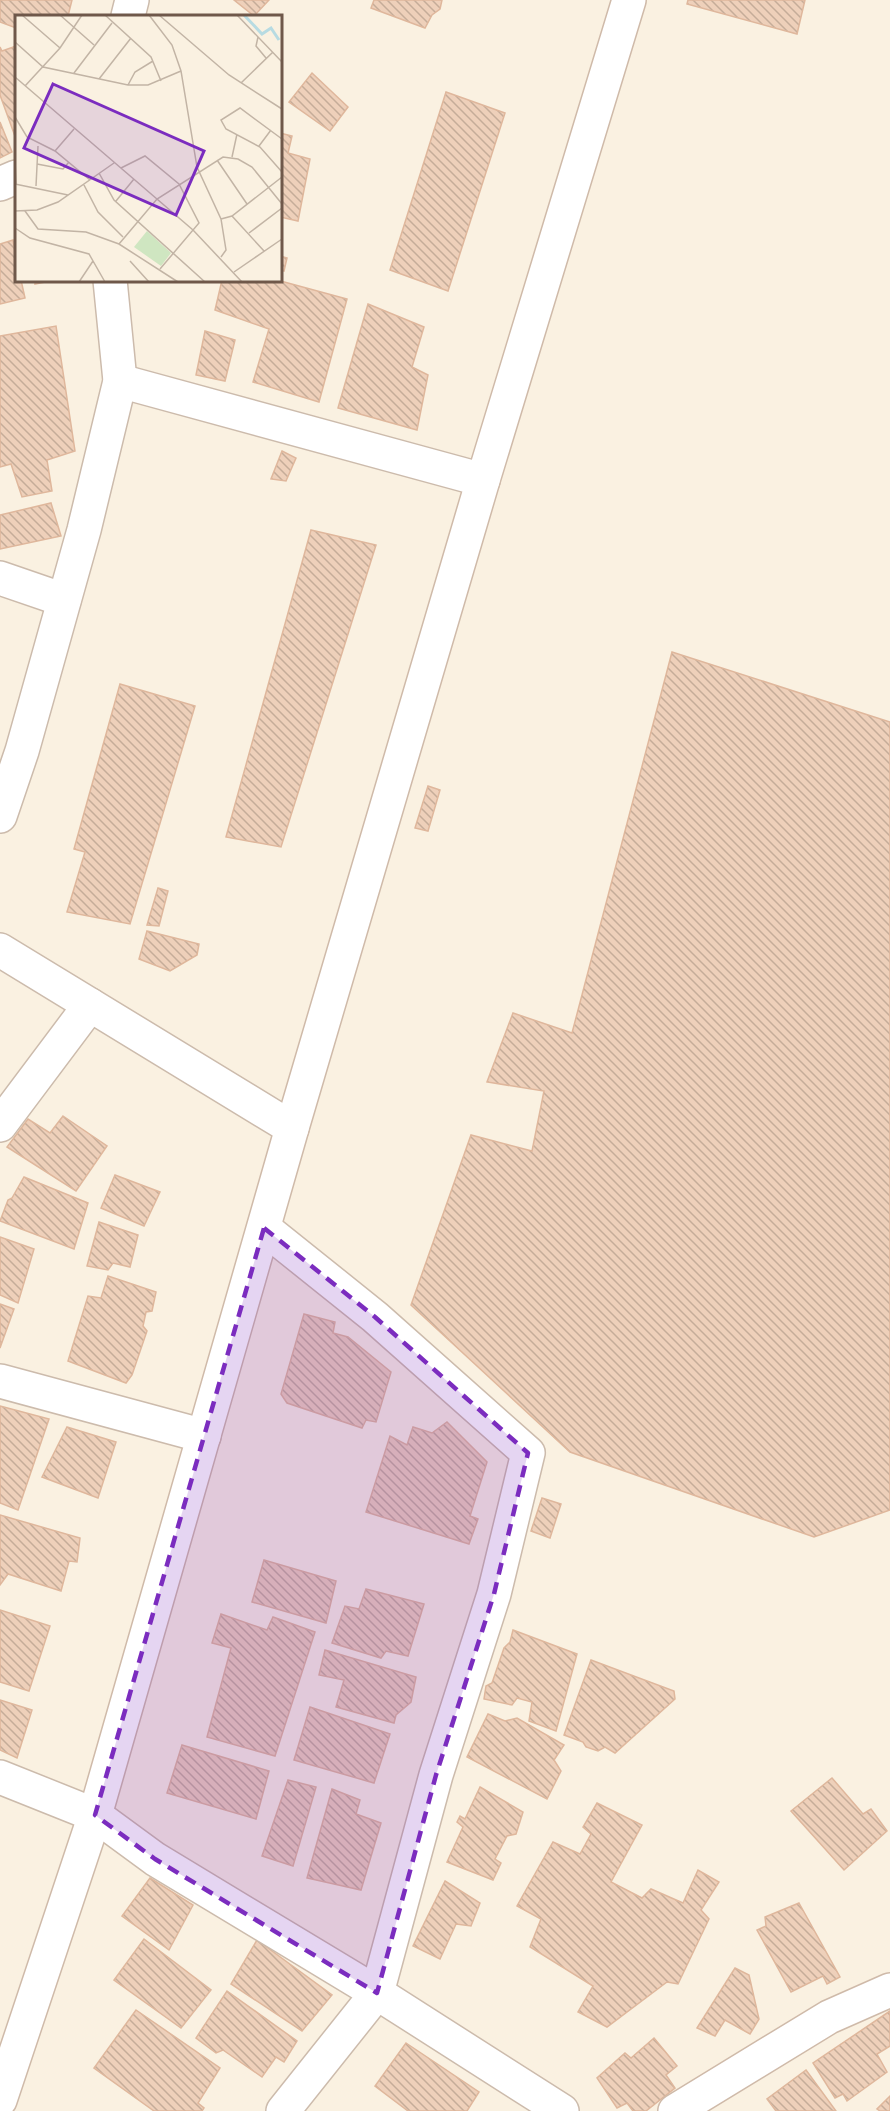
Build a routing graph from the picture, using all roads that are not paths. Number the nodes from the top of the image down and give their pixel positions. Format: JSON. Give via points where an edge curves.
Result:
{"nodes":[{"id":1,"x":132,"y":0,"type":"edge"},
{"id":2,"x":629,"y":0,"type":"edge"},
{"id":3,"x":128,"y":15,"type":"edge"},
{"id":4,"x":15,"y":177,"type":"edge"},
{"id":5,"x":0,"y":184,"type":"edge"},
{"id":6,"x":110,"y":282,"type":"edge"},
{"id":7,"x":120,"y":381,"type":"junction"},
{"id":8,"x":483,"y":480,"type":"junction"},
{"id":9,"x":0,"y":578,"type":"edge"},
{"id":10,"x":64,"y":600,"type":"junction"},
{"id":11,"x":0,"y":816,"type":"edge"},
{"id":12,"x":0,"y":950,"type":"edge"},
{"id":13,"x":90,"y":1005,"type":"junction"},
{"id":14,"x":0,"y":1125,"type":"edge"},
{"id":15,"x":292,"y":1128,"type":"junction"},
{"id":16,"x":264,"y":1228,"type":"junction"},
{"id":17,"x":0,"y":1381,"type":"edge"},
{"id":18,"x":204,"y":1436,"type":"junction"},
{"id":19,"x":0,"y":1777,"type":"edge"},
{"id":20,"x":95,"y":1815,"type":"junction"},
{"id":21,"x":890,"y":1990,"type":"edge"},
{"id":22,"x":377,"y":1993,"type":"junction"},
{"id":23,"x":0,"y":2100,"type":"edge"},
{"id":24,"x":283,"y":2111,"type":"edge"},
{"id":25,"x":562,"y":2111,"type":"edge"},
{"id":26,"x":675,"y":2111,"type":"edge"}],
"edges":[{"from":1,"to":3,"type":"street"},
{"from":2,"to":8,"type":"street"},
{"from":4,"to":5,"type":"street"},
{"from":6,"to":7,"type":"street"},
{"from":7,"to":8,"type":"street"},
{"from":7,"to":10,"type":"street"},
{"from":8,"to":15,"type":"street"},
{"from":9,"to":10,"type":"street"},
{"from":10,"to":11,"type":"street"},
{"from":12,"to":13,"type":"street"},
{"from":13,"to":14,"type":"street"},
{"from":13,"to":15,"type":"street"},
{"from":15,"to":16,"type":"street"},
{"from":16,"to":18,"type":"street"},
{"from":16,"to":22,"type":"street","via":[[375,1317],[528,1453],[494,1594],[436,1775]]},
{"from":17,"to":18,"type":"street"},
{"from":18,"to":20,"type":"street"},
{"from":19,"to":20,"type":"street"},
{"from":20,"to":22,"type":"street","via":[[154,1859]]},
{"from":20,"to":23,"type":"street"},
{"from":21,"to":26,"type":"street","via":[[829,2017]]},
{"from":22,"to":24,"type":"street"},
{"from":22,"to":25,"type":"street"}]}
